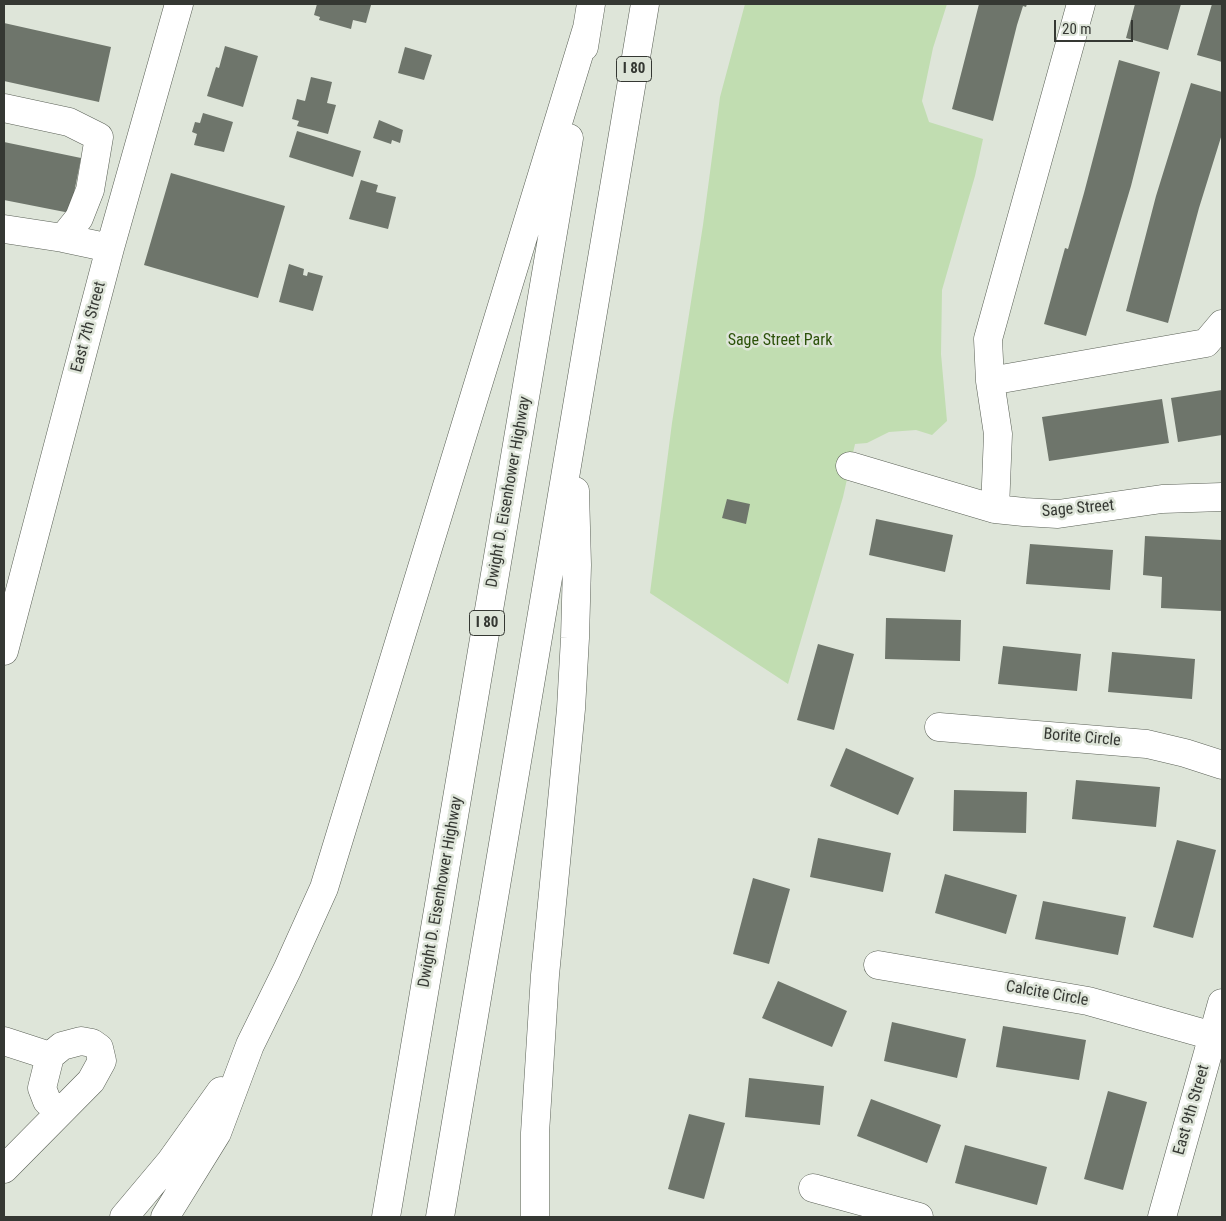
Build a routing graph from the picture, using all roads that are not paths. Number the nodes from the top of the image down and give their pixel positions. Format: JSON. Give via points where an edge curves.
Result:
{"nodes":[{"id":1,"x":179,"y":4,"type":"edge"},
{"id":2,"x":645,"y":4,"type":"edge"},
{"id":3,"x":1081,"y":4,"type":"edge"},
{"id":4,"x":589,"y":16,"type":"edge"},
{"id":5,"x":4,"y":108,"type":"edge"},
{"id":6,"x":4,"y":229,"type":"edge"},
{"id":7,"x":63,"y":238,"type":"junction"},
{"id":8,"x":110,"y":248,"type":"junction"},
{"id":9,"x":1222,"y":324,"type":"edge"},
{"id":10,"x":990,"y":381,"type":"junction"},
{"id":11,"x":571,"y":441,"type":"junction"},
{"id":12,"x":850,"y":466,"type":"dead end"},
{"id":13,"x":1222,"y":497,"type":"edge"},
{"id":14,"x":995,"y":509,"type":"junction"},
{"id":15,"x":4,"y":651,"type":"edge"},
{"id":16,"x":939,"y":727,"type":"dead end"},
{"id":17,"x":1222,"y":765,"type":"edge"},
{"id":18,"x":878,"y":965,"type":"dead end"},
{"id":19,"x":1222,"y":1003,"type":"edge"},
{"id":20,"x":1213,"y":1036,"type":"junction"},
{"id":21,"x":4,"y":1041,"type":"edge"},
{"id":22,"x":250,"y":1045,"type":"junction"},
{"id":23,"x":50,"y":1056,"type":"junction"},
{"id":24,"x":60,"y":1112,"type":"junction"},
{"id":25,"x":4,"y":1168,"type":"edge"},
{"id":26,"x":813,"y":1188,"type":"dead end"},
{"id":27,"x":124,"y":1217,"type":"edge"},
{"id":28,"x":165,"y":1217,"type":"edge"},
{"id":29,"x":386,"y":1217,"type":"edge"},
{"id":30,"x":440,"y":1217,"type":"edge"},
{"id":31,"x":535,"y":1217,"type":"edge"},
{"id":32,"x":919,"y":1217,"type":"edge"},
{"id":33,"x":1162,"y":1217,"type":"edge"}],
"edges":[{"from":1,"to":8,"type":"main road","name":"East 7th Street"},
{"from":2,"to":11,"type":"main road","number":"I 80"},
{"from":3,"to":10,"type":"main road","via":[[988,339]]},
{"from":4,"to":22,"type":"main road","via":[[335,855],[291,962]]},
{"from":4,"to":29,"type":"main road","name":"Dwight D. Eisenhower Highway","number":"I 80"},
{"from":5,"to":7,"type":"main road","via":[[69,122],[99,137],[90,190],[79,218]]},
{"from":6,"to":7,"type":"main road"},
{"from":7,"to":8,"type":"main road"},
{"from":8,"to":15,"type":"main road","name":"East 7th Street"},
{"from":9,"to":10,"type":"main road","via":[[1206,343]]},
{"from":10,"to":14,"type":"main road","via":[[998,434]]},
{"from":11,"to":30,"type":"main road","number":"I 80"},
{"from":11,"to":31,"type":"main road","via":[[577,556],[575,638],[545,975],[535,1133]]},
{"from":12,"to":14,"type":"main road","name":"Sage Street"},
{"from":13,"to":14,"type":"main road","name":"Sage Street","via":[[1162,499],[1058,514]]},
{"from":16,"to":17,"type":"main road","name":"Borite Circle","via":[[1147,744]]},
{"from":18,"to":20,"type":"main road","name":"Calcite Circle","via":[[1088,1001]]},
{"from":19,"to":20,"type":"main road","name":"East 9th Street"},
{"from":20,"to":33,"type":"main road","name":"East 9th Street"},
{"from":21,"to":23,"type":"main road"},
{"from":22,"to":27,"type":"main road","via":[[199,1124]]},
{"from":22,"to":28,"type":"main road","via":[[217,1133]]},
{"from":23,"to":24,"type":"main road","via":[[42,1088],[46,1101]]},
{"from":23,"to":24,"type":"main road","via":[[62,1046],[81,1041],[99,1048],[102,1061],[91,1081]]},
{"from":24,"to":25,"type":"main road"},
{"from":26,"to":32,"type":"main road"}]}
